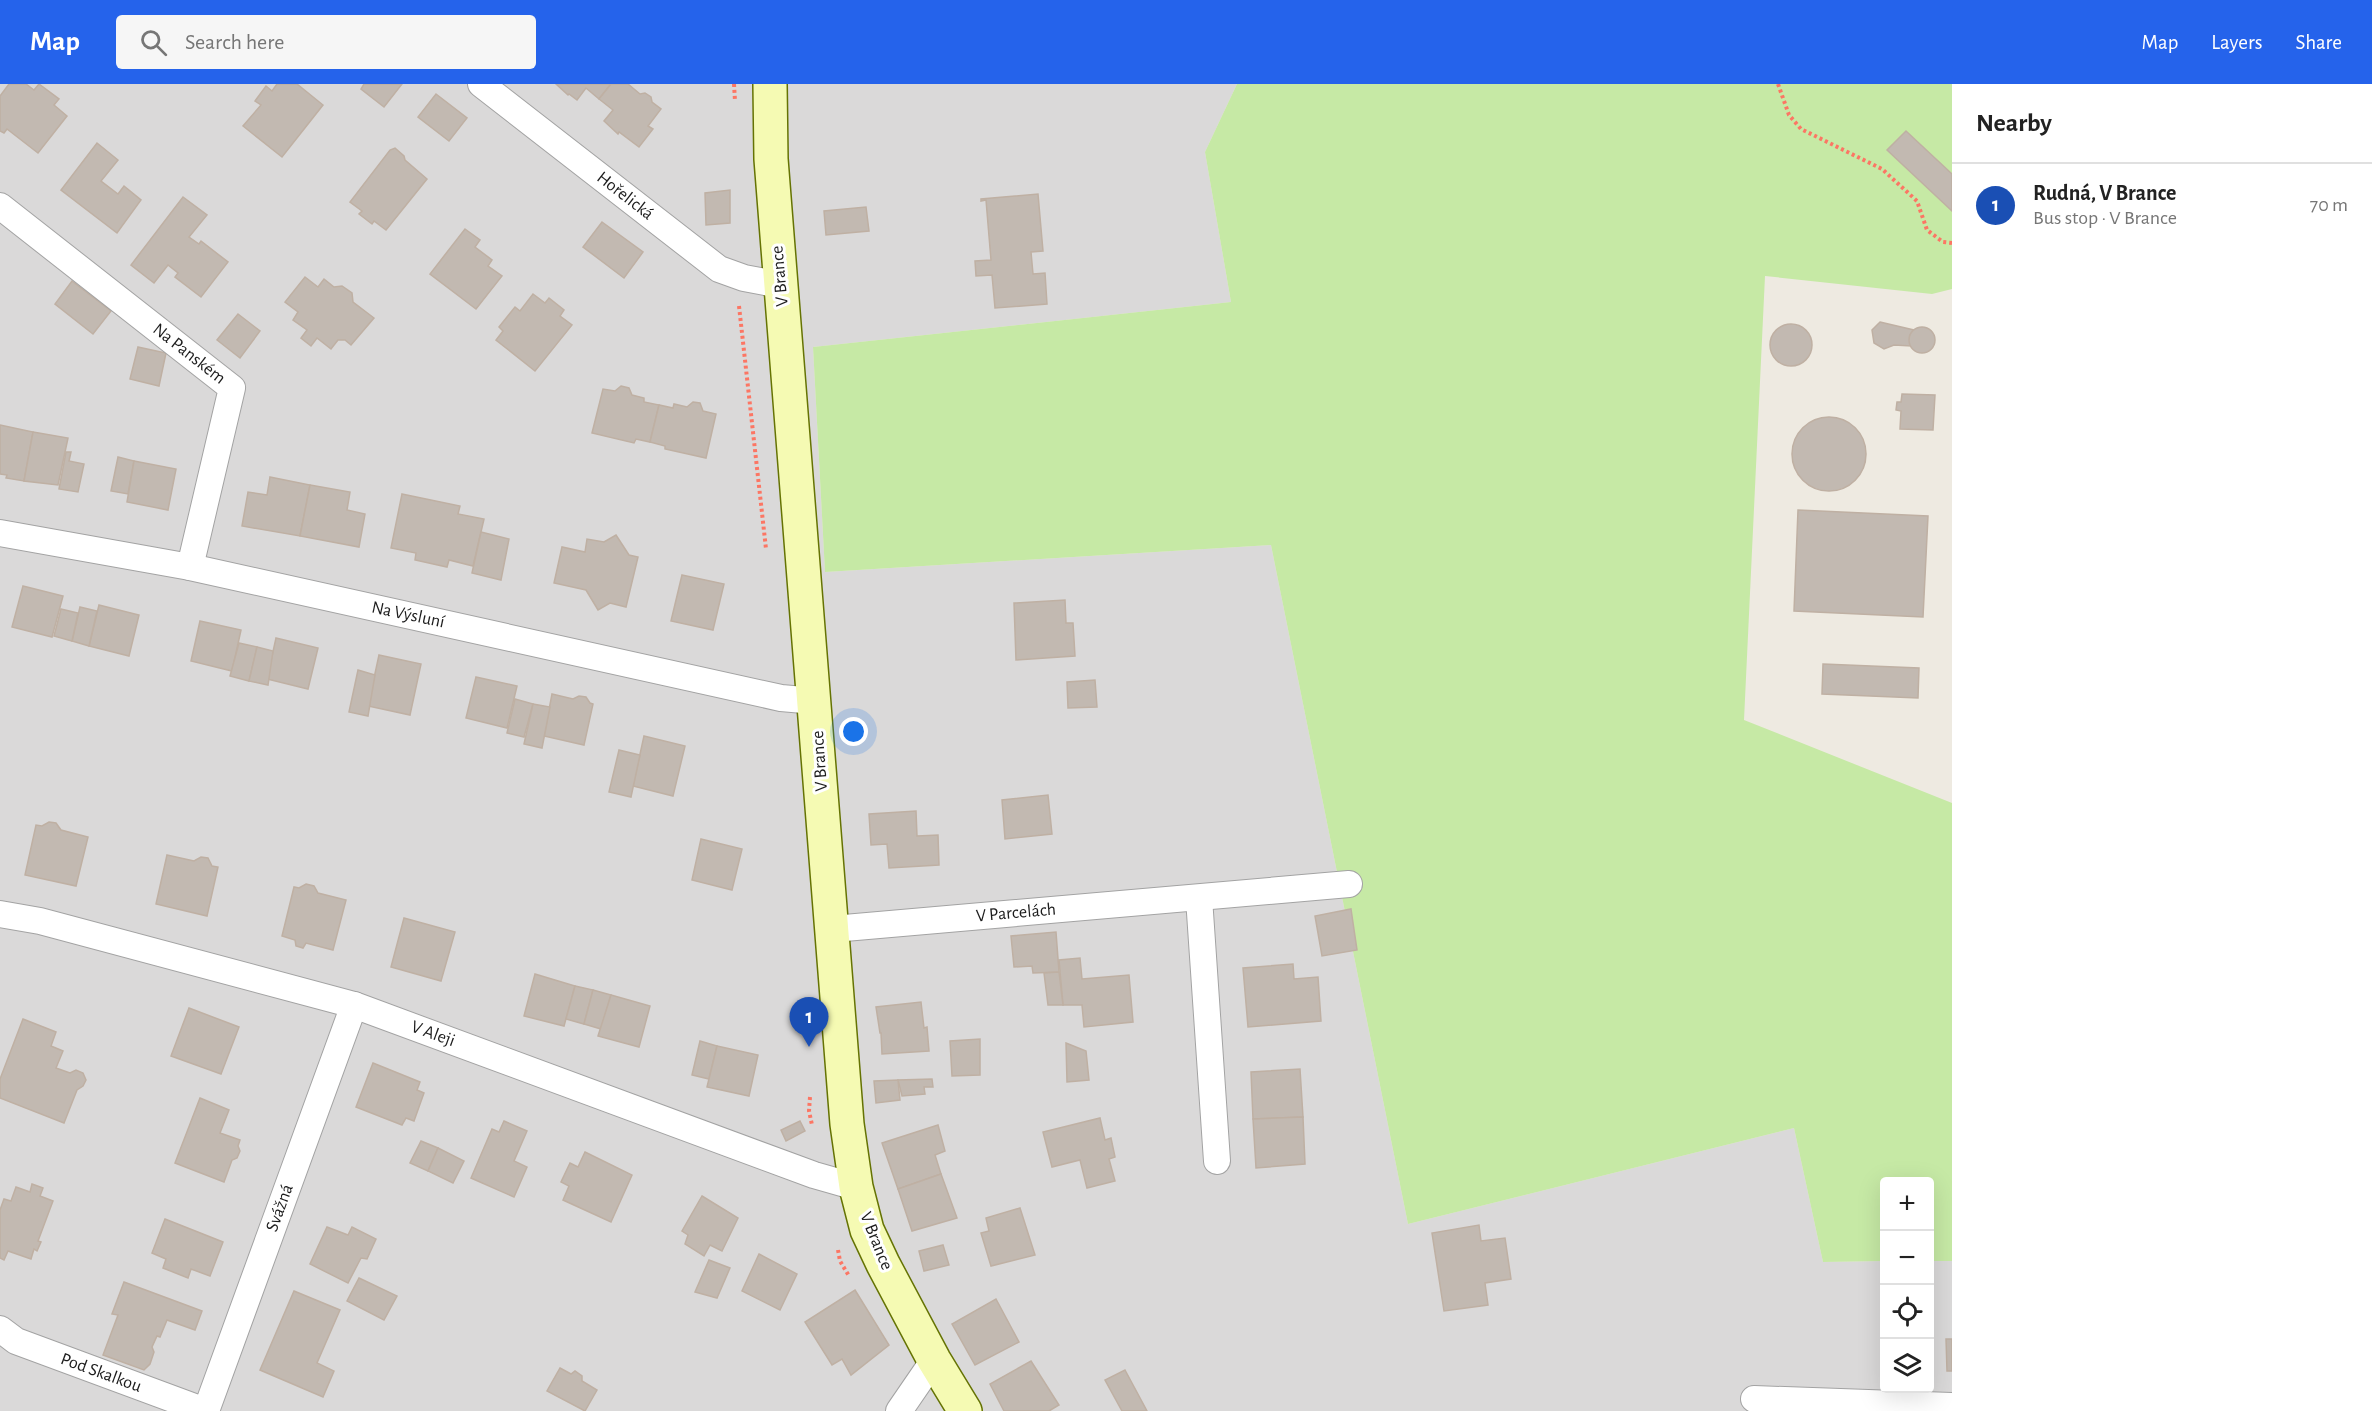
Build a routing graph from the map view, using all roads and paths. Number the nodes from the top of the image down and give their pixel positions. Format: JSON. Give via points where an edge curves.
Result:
{"nodes":[{"id":1,"x":481,"y":84,"type":"edge"},
{"id":2,"x":770,"y":84,"type":"edge"},
{"id":3,"x":1778,"y":84,"type":"edge"},
{"id":4,"x":0,"y":206,"type":"edge"},
{"id":5,"x":1952,"y":243,"type":"edge"},
{"id":6,"x":781,"y":285,"type":"junction"},
{"id":7,"x":0,"y":533,"type":"edge"},
{"id":8,"x":190,"y":567,"type":"junction"},
{"id":9,"x":815,"y":701,"type":"junction"},
{"id":10,"x":1348,"y":884,"type":"dead end"},
{"id":11,"x":1199,"y":898,"type":"junction"},
{"id":12,"x":0,"y":914,"type":"edge"},
{"id":13,"x":833,"y":929,"type":"junction"},
{"id":14,"x":354,"y":1005,"type":"junction"},
{"id":15,"x":1217,"y":1161,"type":"dead end"},
{"id":16,"x":856,"y":1187,"type":"junction"},
{"id":17,"x":0,"y":1329,"type":"edge"},
{"id":18,"x":934,"y":1360,"type":"junction"},
{"id":19,"x":1754,"y":1399,"type":"dead end"},
{"id":20,"x":1952,"y":1406,"type":"edge"},
{"id":21,"x":206,"y":1411,"type":"edge"},
{"id":22,"x":899,"y":1411,"type":"edge"},
{"id":23,"x":965,"y":1411,"type":"edge"}],
"edges":[{"from":1,"to":6,"type":"street","name":"Hořelická","via":[[719,269]]},
{"from":2,"to":6,"type":"main road","name":"V Brance","via":[[771,159]]},
{"from":3,"to":5,"type":"path","via":[[1790,115],[1801,129],[1882,169],[1917,201],[1927,230],[1943,242]]},
{"from":4,"to":8,"type":"street","name":"Na Panském","via":[[232,388]]},
{"from":6,"to":9,"type":"main road","name":"V Brance"},
{"from":7,"to":8,"type":"street","name":"Na Výsluní"},
{"from":8,"to":9,"type":"street","name":"Na Výsluní","via":[[780,698]]},
{"from":9,"to":13,"type":"main road","name":"V Brance"},
{"from":10,"to":11,"type":"street","name":"V Parcelách"},
{"from":11,"to":13,"type":"street","name":"V Parcelách"},
{"from":11,"to":15,"type":"street"},
{"from":12,"to":14,"type":"street","name":"V Aleji","via":[[40,921]]},
{"from":13,"to":16,"type":"main road","name":"V Brance","via":[[847,1124]]},
{"from":14,"to":16,"type":"street","name":"V Aleji","via":[[814,1175]]},
{"from":14,"to":21,"type":"street","name":"Svážná"},
{"from":16,"to":18,"type":"main road","name":"V Brance","via":[[867,1230]]},
{"from":17,"to":21,"type":"street","name":"Pod Skalkou","via":[[16,1341]]},
{"from":18,"to":22,"type":"street"},
{"from":18,"to":23,"type":"main road","name":"V Brance"},
{"from":19,"to":20,"type":"street"}]}
